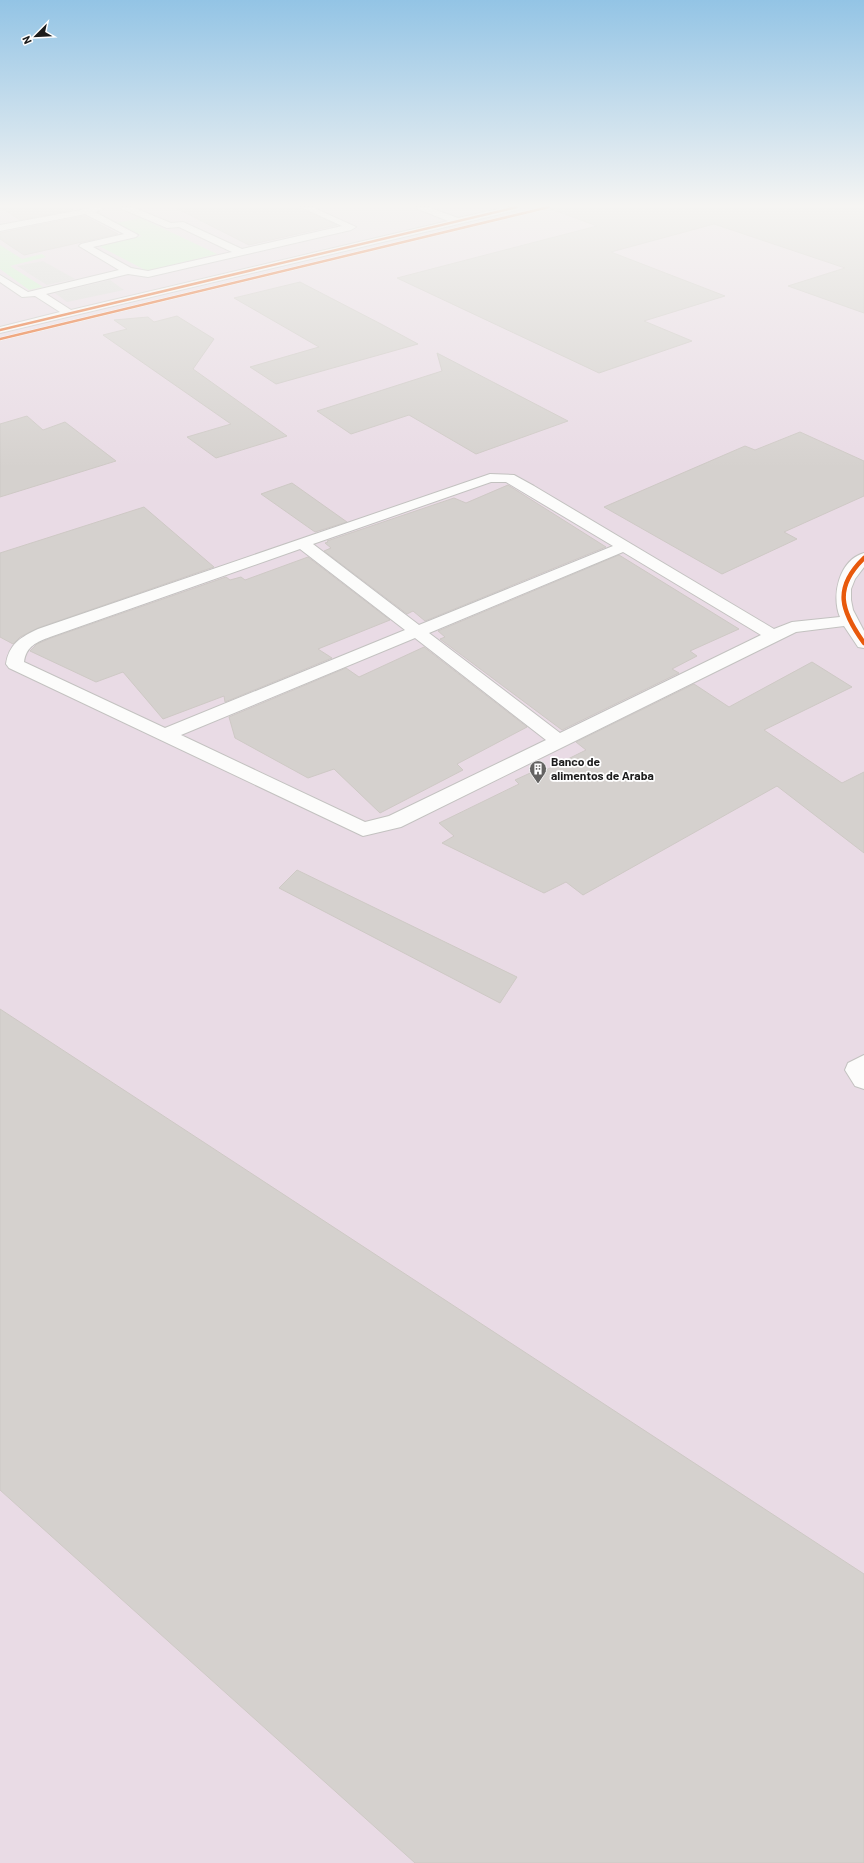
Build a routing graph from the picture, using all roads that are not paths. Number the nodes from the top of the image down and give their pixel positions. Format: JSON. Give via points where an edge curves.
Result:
{"nodes":[{"id":1,"x":38,"y":294,"type":"edge"},
{"id":2,"x":153,"y":294,"type":"edge"},
{"id":3,"x":70,"y":314,"type":"junction"},
{"id":4,"x":0,"y":330,"type":"edge"},
{"id":5,"x":302,"y":543,"type":"junction"},
{"id":6,"x":625,"y":546,"type":"junction"},
{"id":7,"x":864,"y":558,"type":"edge"},
{"id":8,"x":848,"y":621,"type":"junction"},
{"id":9,"x":416,"y":632,"type":"junction"},
{"id":10,"x":774,"y":636,"type":"junction"},
{"id":11,"x":864,"y":642,"type":"edge"},
{"id":12,"x":165,"y":735,"type":"junction"},
{"id":13,"x":558,"y":741,"type":"junction"},
{"id":14,"x":864,"y":1065,"type":"edge"},
{"id":15,"x":864,"y":1079,"type":"edge"}],
"edges":[{"from":1,"to":3,"type":"street"},
{"from":2,"to":3,"type":"street"},
{"from":3,"to":4,"type":"street"},
{"from":5,"to":6,"type":"street","via":[[490,478],[509,478]]},
{"from":5,"to":9,"type":"street"},
{"from":5,"to":12,"type":"street","via":[[44,633],[24,643],[15,652],[15,664]]},
{"from":6,"to":9,"type":"street"},
{"from":6,"to":10,"type":"street"},
{"from":7,"to":8,"type":"street","via":[[853,569],[843,590],[843,605]]},
{"from":8,"to":10,"type":"street","via":[[792,627]]},
{"from":8,"to":11,"type":"street"},
{"from":9,"to":12,"type":"street"},
{"from":9,"to":13,"type":"street"},
{"from":10,"to":13,"type":"street"},
{"from":12,"to":13,"type":"street","via":[[363,829],[394,822]]},
{"from":14,"to":15,"type":"street","via":[[857,1070]]}]}
